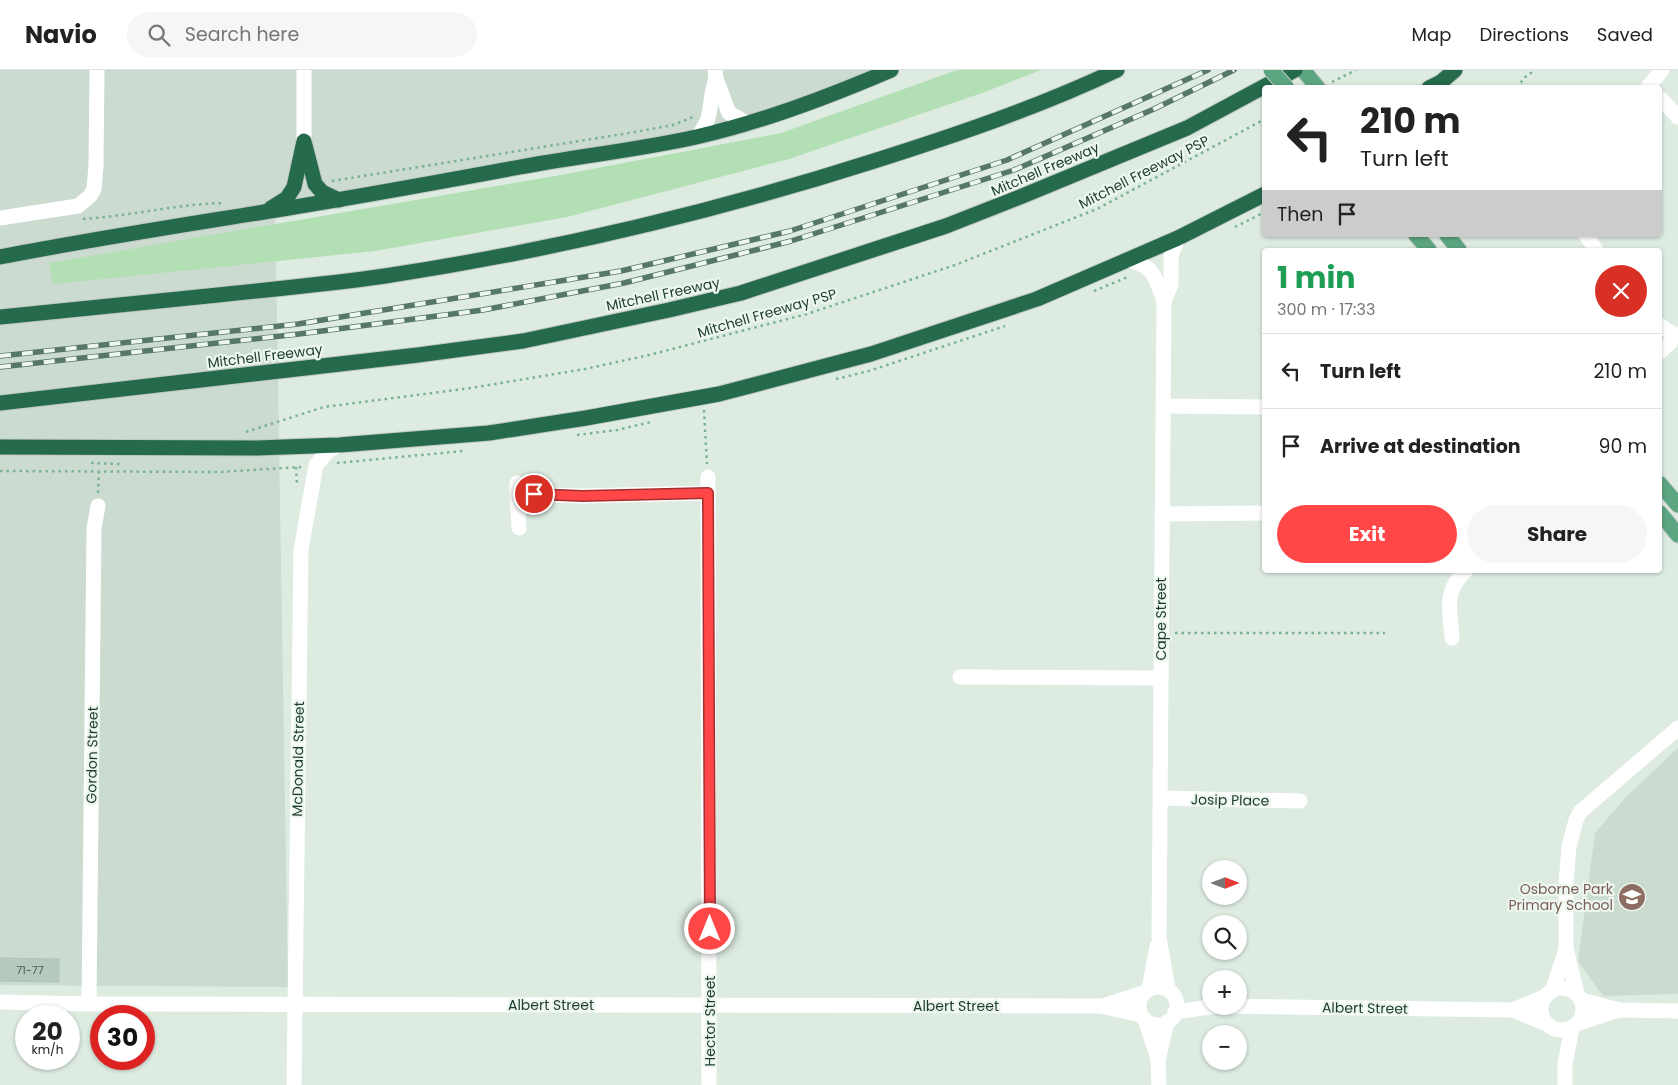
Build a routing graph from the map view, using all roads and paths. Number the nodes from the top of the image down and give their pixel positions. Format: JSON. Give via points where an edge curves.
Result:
{"nodes":[{"id":1,"x":96,"y":70,"type":"edge"},
{"id":2,"x":304,"y":70,"type":"edge"},
{"id":3,"x":891,"y":70,"type":"edge"},
{"id":4,"x":1117,"y":70,"type":"edge"},
{"id":5,"x":1271,"y":70,"type":"edge"},
{"id":6,"x":1294,"y":70,"type":"edge"},
{"id":7,"x":1303,"y":70,"type":"edge"},
{"id":8,"x":1356,"y":70,"type":"edge"},
{"id":9,"x":1455,"y":70,"type":"edge"},
{"id":10,"x":1535,"y":70,"type":"edge"},
{"id":11,"x":1662,"y":70,"type":"edge"},
{"id":12,"x":715,"y":75,"type":"edge"},
{"id":13,"x":1266,"y":85,"type":"edge"},
{"id":14,"x":1284,"y":85,"type":"edge"},
{"id":15,"x":1325,"y":85,"type":"edge"},
{"id":16,"x":1437,"y":85,"type":"edge"},
{"id":17,"x":1519,"y":85,"type":"edge"},
{"id":18,"x":1650,"y":85,"type":"edge"},
{"id":19,"x":1262,"y":87,"type":"edge"},
{"id":20,"x":1662,"y":100,"type":"edge"},
{"id":21,"x":711,"y":113,"type":"junction"},
{"id":22,"x":1678,"y":117,"type":"edge"},
{"id":23,"x":1262,"y":121,"type":"edge"},
{"id":24,"x":747,"y":123,"type":"junction"},
{"id":25,"x":698,"y":136,"type":"junction"},
{"id":26,"x":304,"y":142,"type":"junction"},
{"id":27,"x":316,"y":184,"type":"junction"},
{"id":28,"x":1262,"y":196,"type":"edge"},
{"id":29,"x":338,"y":200,"type":"junction"},
{"id":30,"x":225,"y":203,"type":"dead end"},
{"id":31,"x":266,"y":212,"type":"junction"},
{"id":32,"x":0,"y":218,"type":"edge"},
{"id":33,"x":75,"y":220,"type":"dead end"},
{"id":34,"x":1418,"y":237,"type":"edge"},
{"id":35,"x":1449,"y":237,"type":"edge"},
{"id":36,"x":1587,"y":237,"type":"edge"},
{"id":37,"x":1178,"y":238,"type":"junction"},
{"id":38,"x":1427,"y":248,"type":"edge"},
{"id":39,"x":1457,"y":248,"type":"edge"},
{"id":40,"x":1595,"y":248,"type":"edge"},
{"id":41,"x":0,"y":257,"type":"edge"},
{"id":42,"x":1128,"y":260,"type":"junction"},
{"id":43,"x":1164,"y":301,"type":"junction"},
{"id":44,"x":0,"y":317,"type":"edge"},
{"id":45,"x":1662,"y":326,"type":"edge"},
{"id":46,"x":1676,"y":335,"type":"edge"},
{"id":47,"x":1662,"y":350,"type":"edge"},
{"id":48,"x":0,"y":403,"type":"edge"},
{"id":49,"x":1163,"y":406,"type":"junction"},
{"id":50,"x":1262,"y":408,"type":"edge"},
{"id":51,"x":704,"y":410,"type":"dead end"},
{"id":52,"x":246,"y":432,"type":"dead end"},
{"id":53,"x":339,"y":445,"type":"junction"},
{"id":54,"x":0,"y":448,"type":"edge"},
{"id":55,"x":99,"y":472,"type":"dead end"},
{"id":56,"x":708,"y":477,"type":"joint"},
{"id":57,"x":1662,"y":486,"type":"edge"},
{"id":58,"x":708,"y":493,"type":"junction"},
{"id":59,"x":1678,"y":505,"type":"edge"},
{"id":60,"x":98,"y":506,"type":"joint"},
{"id":61,"x":1262,"y":513,"type":"edge"},
{"id":62,"x":1162,"y":514,"type":"junction"},
{"id":63,"x":1662,"y":515,"type":"edge"},
{"id":64,"x":519,"y":528,"type":"dead end"},
{"id":65,"x":1678,"y":535,"type":"edge"},
{"id":66,"x":1464,"y":573,"type":"edge"},
{"id":67,"x":1161,"y":633,"type":"junction"},
{"id":68,"x":1386,"y":633,"type":"dead end"},
{"id":69,"x":1452,"y":638,"type":"dead end"},
{"id":70,"x":960,"y":677,"type":"dead end"},
{"id":71,"x":1161,"y":678,"type":"junction"},
{"id":72,"x":1678,"y":728,"type":"edge"},
{"id":73,"x":1160,"y":798,"type":"junction"},
{"id":74,"x":1300,"y":801,"type":"dead end"},
{"id":75,"x":1159,"y":937,"type":"junction"},
{"id":76,"x":1566,"y":948,"type":"junction"},
{"id":77,"x":1146,"y":991,"type":"junction"},
{"id":78,"x":1549,"y":993,"type":"junction"},
{"id":79,"x":1579,"y":997,"type":"junction"},
{"id":80,"x":0,"y":1002,"type":"edge"},
{"id":81,"x":89,"y":1004,"type":"junction"},
{"id":82,"x":295,"y":1004,"type":"junction"},
{"id":83,"x":1171,"y":1005,"type":"junction"},
{"id":84,"x":1202,"y":1005,"type":"edge"},
{"id":85,"x":710,"y":1006,"type":"junction"},
{"id":86,"x":1101,"y":1006,"type":"junction"},
{"id":87,"x":1202,"y":1006,"type":"edge"},
{"id":88,"x":1247,"y":1006,"type":"edge"},
{"id":89,"x":1513,"y":1010,"type":"junction"},
{"id":90,"x":1619,"y":1010,"type":"junction"},
{"id":91,"x":1678,"y":1011,"type":"edge"},
{"id":92,"x":1143,"y":1017,"type":"junction"},
{"id":93,"x":1550,"y":1026,"type":"junction"},
{"id":94,"x":1575,"y":1026,"type":"junction"},
{"id":95,"x":1158,"y":1060,"type":"junction"},
{"id":96,"x":1565,"y":1064,"type":"junction"},
{"id":97,"x":294,"y":1085,"type":"edge"},
{"id":98,"x":709,"y":1085,"type":"edge"},
{"id":99,"x":1159,"y":1085,"type":"edge"},
{"id":100,"x":1565,"y":1085,"type":"edge"}],
"edges":[{"from":1,"to":32,"type":"street","via":[[96,172],[90,196],[78,206]]},
{"from":2,"to":26,"type":"street"},
{"from":3,"to":24,"type":"highway"},
{"from":4,"to":44,"type":"highway","via":[[1010,114],[911,149],[743,201],[646,225],[384,276]]},
{"from":5,"to":14,"type":"main road","bridge":true},
{"from":6,"to":13,"type":"highway","name":"Mitchell Freeway"},
{"from":7,"to":15,"type":"main road"},
{"from":8,"to":15,"type":"path"},
{"from":9,"to":16,"type":"highway"},
{"from":10,"to":17,"type":"path"},
{"from":11,"to":18,"type":"street"},
{"from":12,"to":21,"type":"street"},
{"from":12,"to":24,"type":"street","via":[[729,113]]},
{"from":19,"to":48,"type":"highway","name":"Mitchell Freeway","via":[[1187,128],[1020,197],[946,226],[741,293],[523,340]]},
{"from":20,"to":22,"type":"street"},
{"from":21,"to":25,"type":"street","via":[[706,127]]},
{"from":21,"to":27,"type":"path","via":[[635,132]]},
{"from":23,"to":52,"type":"path","name":"Mitchell Freeway PSP","via":[[1097,209],[955,265],[807,314],[585,369],[324,407]]},
{"from":24,"to":25,"type":"highway"},
{"from":25,"to":29,"type":"highway"},
{"from":26,"to":27,"type":"highway"},
{"from":26,"to":31,"type":"highway","via":[[294,187],[288,198]]},
{"from":27,"to":29,"type":"highway","via":[[322,192]]},
{"from":28,"to":37,"type":"highway"},
{"from":29,"to":31,"type":"highway"},
{"from":30,"to":33,"type":"path"},
{"from":31,"to":41,"type":"highway","via":[[83,240]]},
{"from":34,"to":38,"type":"main road"},
{"from":35,"to":39,"type":"main road"},
{"from":36,"to":40,"type":"street"},
{"from":37,"to":42,"type":"highway"},
{"from":37,"to":43,"type":"street","name":"Cape Street","via":[[1171,256],[1171,285]]},
{"from":42,"to":43,"type":"street","name":"Cape Street","via":[[1148,267]]},
{"from":42,"to":53,"type":"highway","via":[[1037,299],[872,354],[719,394],[489,433]]},
{"from":43,"to":49,"type":"street","name":"Cape Street"},
{"from":45,"to":46,"type":"street"},
{"from":46,"to":47,"type":"street"},
{"from":49,"to":50,"type":"street"},
{"from":49,"to":62,"type":"street","name":"Cape Street"},
{"from":51,"to":56,"type":"path"},
{"from":53,"to":54,"type":"highway"},
{"from":53,"to":82,"type":"street","name":"McDonald Street","via":[[328,451],[316,465],[301,550]]},
{"from":55,"to":60,"type":"path"},
{"from":56,"to":58,"type":"street","name":"Hector Street"},
{"from":57,"to":59,"type":"main road"},
{"from":58,"to":64,"type":"street","via":[[582,496],[517,489]]},
{"from":58,"to":85,"type":"street","name":"Hector Street"},
{"from":60,"to":81,"type":"street","name":"Gordon Street","via":[[94,528]]},
{"from":61,"to":62,"type":"street"},
{"from":62,"to":67,"type":"street","name":"Cape Street"},
{"from":63,"to":65,"type":"main road"},
{"from":66,"to":69,"type":"street","via":[[1453,586],[1449,598]]},
{"from":67,"to":68,"type":"path"},
{"from":67,"to":71,"type":"street","name":"Cape Street"},
{"from":70,"to":71,"type":"street"},
{"from":71,"to":73,"type":"street","name":"Cape Street"},
{"from":72,"to":76,"type":"street","via":[[1580,812],[1569,847]]},
{"from":73,"to":74,"type":"street","name":"Josip Place"},
{"from":73,"to":75,"type":"street","name":"Cape Street"},
{"from":75,"to":77,"type":"street","name":"Cape Street"},
{"from":75,"to":83,"type":"street","name":"Cape Street"},
{"from":76,"to":78,"type":"street"},
{"from":76,"to":79,"type":"street"},
{"from":77,"to":83,"type":"street","via":[[1155,987]]},
{"from":77,"to":86,"type":"street","name":"Albert Street"},
{"from":77,"to":92,"type":"street","via":[[1139,1008]]},
{"from":78,"to":79,"type":"street","via":[[1564,988]]},
{"from":78,"to":89,"type":"street","name":"Albert Street"},
{"from":78,"to":93,"type":"street","via":[[1542,1009],[1543,1018]]},
{"from":79,"to":90,"type":"street"},
{"from":79,"to":94,"type":"street","via":[[1583,1013]]},
{"from":80,"to":81,"type":"street","name":"Albert Street"},
{"from":81,"to":82,"type":"street","name":"Albert Street"},
{"from":82,"to":85,"type":"street","name":"Albert Street"},
{"from":82,"to":97,"type":"street","name":"McDonald Street"},
{"from":83,"to":84,"type":"street"},
{"from":83,"to":87,"type":"street","name":"Albert Street"},
{"from":83,"to":92,"type":"street","via":[[1156,1024]]},
{"from":83,"to":95,"type":"street","name":"Cape Street"},
{"from":85,"to":86,"type":"street","name":"Albert Street"},
{"from":85,"to":98,"type":"street","name":"Hector Street"},
{"from":86,"to":92,"type":"street","name":"Albert Street"},
{"from":88,"to":89,"type":"street","name":"Albert Street"},
{"from":89,"to":93,"type":"street","name":"Albert Street"},
{"from":90,"to":91,"type":"street"},
{"from":90,"to":94,"type":"street"},
{"from":92,"to":95,"type":"street","name":"Cape Street"},
{"from":93,"to":94,"type":"street","via":[[1560,1030]]},
{"from":93,"to":96,"type":"street"},
{"from":94,"to":96,"type":"street"},
{"from":95,"to":99,"type":"street","name":"Cape Street"},
{"from":96,"to":100,"type":"street"}]}
